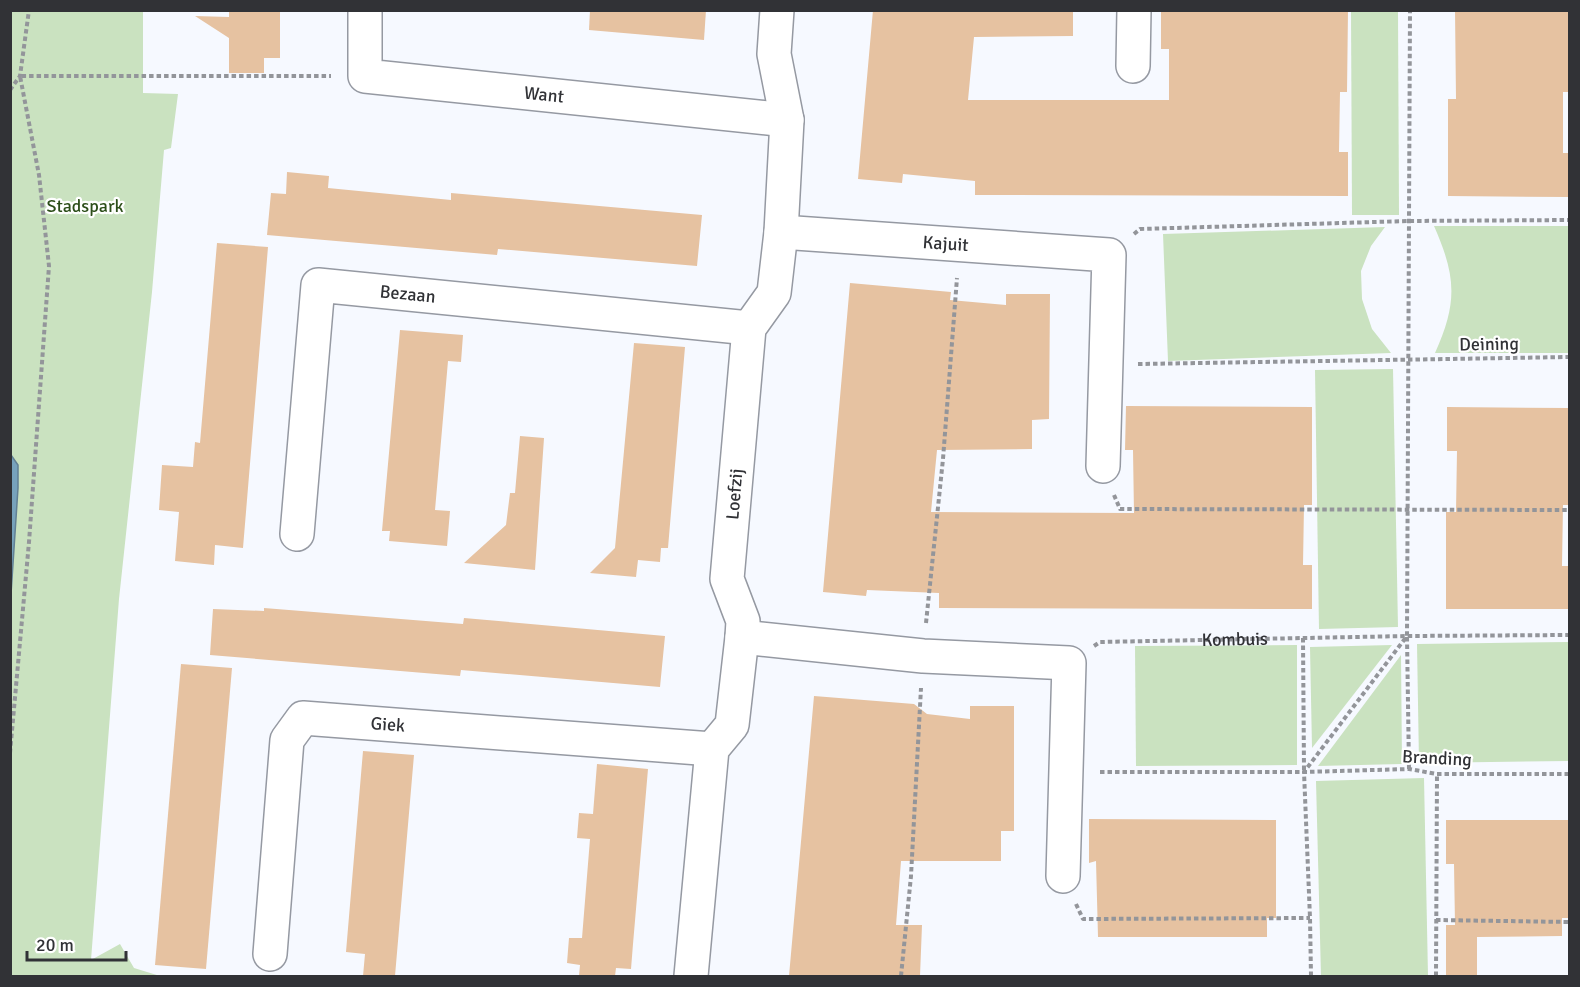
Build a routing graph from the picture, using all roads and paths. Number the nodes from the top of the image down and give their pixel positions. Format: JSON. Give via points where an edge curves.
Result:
{"nodes":[{"id":1,"x":29,"y":10,"type":"edge"},
{"id":2,"x":365,"y":10,"type":"edge"},
{"id":3,"x":777,"y":10,"type":"edge"},
{"id":4,"x":1134,"y":10,"type":"edge"},
{"id":5,"x":1410,"y":10,"type":"edge"},
{"id":6,"x":1133,"y":66,"type":"dead end"},
{"id":7,"x":20,"y":76,"type":"junction"},
{"id":8,"x":365,"y":76,"type":"junction"},
{"id":9,"x":10,"y":90,"type":"edge"},
{"id":10,"x":787,"y":120,"type":"junction"},
{"id":11,"x":1569,"y":220,"type":"edge"},
{"id":12,"x":1408,"y":221,"type":"junction"},
{"id":13,"x":781,"y":232,"type":"junction"},
{"id":14,"x":959,"y":244,"type":"junction"},
{"id":15,"x":1109,"y":255,"type":"junction"},
{"id":16,"x":749,"y":328,"type":"junction"},
{"id":17,"x":1569,"y":357,"type":"edge"},
{"id":18,"x":1408,"y":359,"type":"junction"},
{"id":19,"x":1106,"y":365,"type":"junction"},
{"id":20,"x":1103,"y":466,"type":"joint"},
{"id":21,"x":1408,"y":509,"type":"junction"},
{"id":22,"x":1569,"y":510,"type":"edge"},
{"id":23,"x":297,"y":534,"type":"dead end"},
{"id":24,"x":1569,"y":635,"type":"edge"},
{"id":25,"x":1407,"y":636,"type":"junction"},
{"id":26,"x":742,"y":637,"type":"junction"},
{"id":27,"x":1303,"y":638,"type":"junction"},
{"id":28,"x":923,"y":656,"type":"junction"},
{"id":29,"x":1069,"y":663,"type":"junction"},
{"id":30,"x":712,"y":750,"type":"junction"},
{"id":31,"x":10,"y":753,"type":"edge"},
{"id":32,"x":1409,"y":769,"type":"junction"},
{"id":33,"x":1065,"y":772,"type":"junction"},
{"id":34,"x":1304,"y":772,"type":"junction"},
{"id":35,"x":1437,"y":774,"type":"junction"},
{"id":36,"x":1569,"y":774,"type":"edge"},
{"id":37,"x":1063,"y":876,"type":"joint"},
{"id":38,"x":1310,"y":918,"type":"junction"},
{"id":39,"x":1436,"y":920,"type":"junction"},
{"id":40,"x":1569,"y":922,"type":"edge"},
{"id":41,"x":270,"y":954,"type":"dead end"},
{"id":42,"x":691,"y":976,"type":"edge"},
{"id":43,"x":901,"y":976,"type":"edge"},
{"id":44,"x":1311,"y":976,"type":"edge"},
{"id":45,"x":1436,"y":976,"type":"edge"}],
"edges":[{"from":1,"to":7,"type":"path"},
{"from":2,"to":8,"type":"street"},
{"from":3,"to":10,"type":"street","name":"Loefzij","via":[[774,54]]},
{"from":4,"to":6,"type":"street"},
{"from":5,"to":12,"type":"path"},
{"from":7,"to":8,"type":"path"},
{"from":7,"to":9,"type":"path"},
{"from":7,"to":31,"type":"path","via":[[39,175],[49,266]]},
{"from":8,"to":10,"type":"street","name":"Want"},
{"from":10,"to":13,"type":"street","name":"Loefzij"},
{"from":11,"to":12,"type":"path"},
{"from":12,"to":15,"type":"path","via":[[1140,229]]},
{"from":12,"to":18,"type":"path"},
{"from":13,"to":14,"type":"street","name":"Kajuit"},
{"from":13,"to":16,"type":"street","name":"Loefzij","via":[[774,292]]},
{"from":14,"to":15,"type":"street","name":"Kajuit"},
{"from":14,"to":28,"type":"path"},
{"from":15,"to":19,"type":"street"},
{"from":16,"to":23,"type":"street","name":"Bezaan","via":[[318,285]]},
{"from":16,"to":26,"type":"street","name":"Loefzij","via":[[727,579],[743,621]]},
{"from":17,"to":18,"type":"path","name":"Deining"},
{"from":18,"to":19,"type":"path"},
{"from":18,"to":21,"type":"path"},
{"from":19,"to":20,"type":"street"},
{"from":20,"to":21,"type":"path","via":[[1120,509]]},
{"from":21,"to":22,"type":"path"},
{"from":21,"to":25,"type":"path"},
{"from":24,"to":25,"type":"path"},
{"from":25,"to":27,"type":"path","name":"Kombuis"},
{"from":25,"to":32,"type":"path"},
{"from":25,"to":34,"type":"path"},
{"from":26,"to":28,"type":"street"},
{"from":26,"to":30,"type":"street","name":"Loefzij","via":[[732,725]]},
{"from":27,"to":29,"type":"path","name":"Kombuis","via":[[1100,642]]},
{"from":27,"to":34,"type":"path"},
{"from":28,"to":29,"type":"street"},
{"from":28,"to":43,"type":"path","via":[[911,876]]},
{"from":29,"to":33,"type":"street"},
{"from":30,"to":41,"type":"street","name":"Giek","via":[[303,718],[287,740]]},
{"from":30,"to":42,"type":"street"},
{"from":32,"to":34,"type":"path","name":"Branding"},
{"from":32,"to":35,"type":"path","name":"Branding"},
{"from":33,"to":34,"type":"path"},
{"from":33,"to":37,"type":"street"},
{"from":34,"to":38,"type":"path"},
{"from":35,"to":36,"type":"path","name":"Branding"},
{"from":35,"to":39,"type":"path"},
{"from":37,"to":38,"type":"path","via":[[1083,919]]},
{"from":38,"to":44,"type":"path"},
{"from":39,"to":40,"type":"path"},
{"from":39,"to":45,"type":"path"}]}
